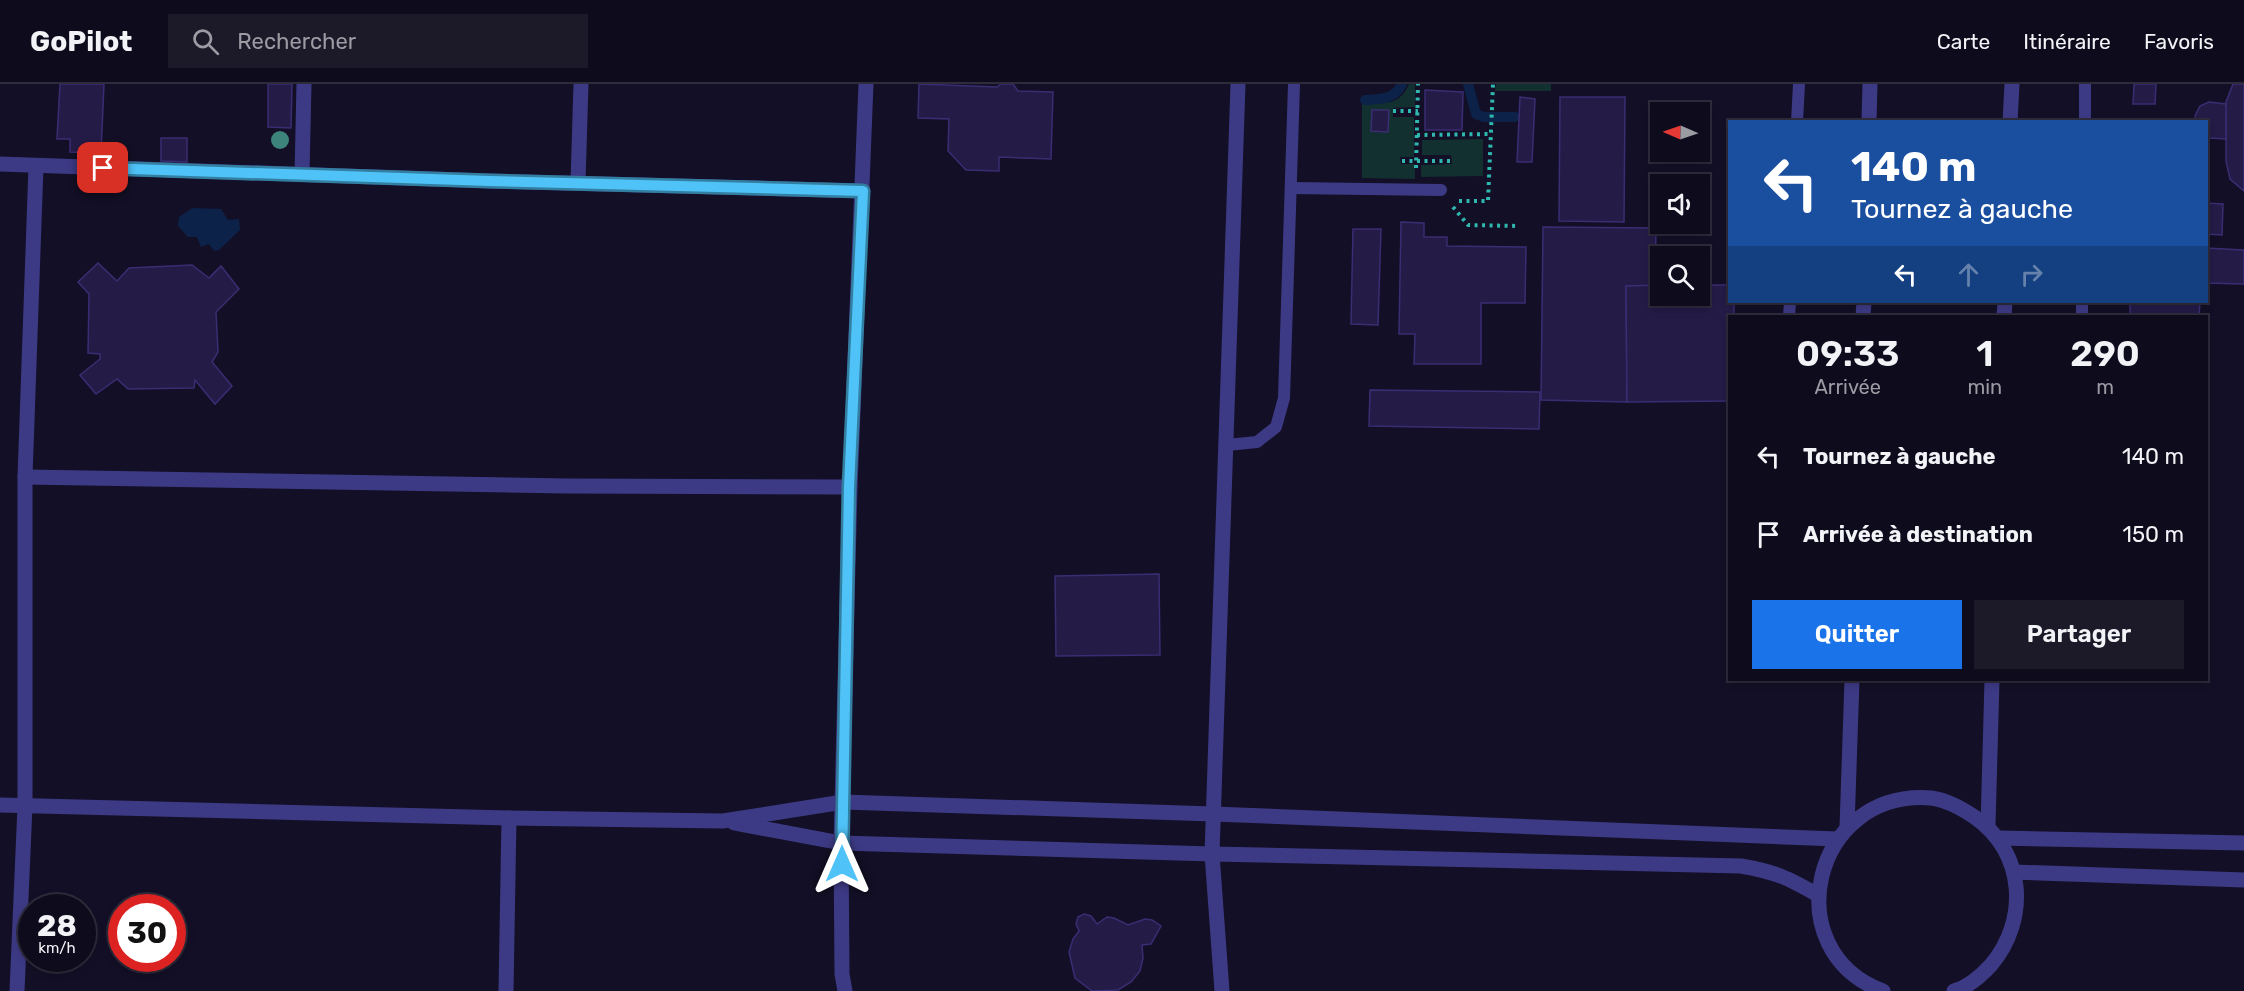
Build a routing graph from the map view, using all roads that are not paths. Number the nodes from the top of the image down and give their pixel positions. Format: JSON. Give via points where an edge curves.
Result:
{"nodes":[{"id":1,"x":304,"y":84,"type":"edge"},
{"id":2,"x":581,"y":84,"type":"edge"},
{"id":3,"x":866,"y":84,"type":"edge"},
{"id":4,"x":1238,"y":84,"type":"edge"},
{"id":5,"x":1294,"y":84,"type":"edge"},
{"id":6,"x":1799,"y":84,"type":"edge"},
{"id":7,"x":1870,"y":84,"type":"edge"},
{"id":8,"x":2012,"y":84,"type":"edge"},
{"id":9,"x":2085,"y":84,"type":"edge"},
{"id":10,"x":1797,"y":120,"type":"edge"},
{"id":11,"x":1869,"y":120,"type":"edge"},
{"id":12,"x":2010,"y":120,"type":"edge"},
{"id":13,"x":2085,"y":120,"type":"edge"},
{"id":14,"x":0,"y":164,"type":"edge"},
{"id":15,"x":36,"y":166,"type":"junction"},
{"id":16,"x":302,"y":174,"type":"junction"},
{"id":17,"x":578,"y":182,"type":"junction"},
{"id":18,"x":1291,"y":188,"type":"junction"},
{"id":19,"x":1441,"y":190,"type":"dead end"},
{"id":20,"x":863,"y":191,"type":"junction"},
{"id":21,"x":1227,"y":445,"type":"junction"},
{"id":22,"x":25,"y":477,"type":"junction"},
{"id":23,"x":849,"y":487,"type":"junction"},
{"id":24,"x":1852,"y":681,"type":"edge"},
{"id":25,"x":1992,"y":681,"type":"edge"},
{"id":26,"x":843,"y":802,"type":"junction"},
{"id":27,"x":0,"y":805,"type":"edge"},
{"id":28,"x":25,"y":806,"type":"junction"},
{"id":29,"x":1213,"y":814,"type":"junction"},
{"id":30,"x":509,"y":818,"type":"junction"},
{"id":31,"x":723,"y":821,"type":"junction"},
{"id":32,"x":1988,"y":826,"type":"junction"},
{"id":33,"x":1842,"y":833,"type":"junction"},
{"id":34,"x":1998,"y":838,"type":"junction"},
{"id":35,"x":842,"y":843,"type":"junction"},
{"id":36,"x":2244,"y":843,"type":"edge"},
{"id":37,"x":1212,"y":854,"type":"junction"},
{"id":38,"x":2014,"y":872,"type":"junction"},
{"id":39,"x":2244,"y":880,"type":"edge"},
{"id":40,"x":1818,"y":896,"type":"junction"},
{"id":41,"x":17,"y":991,"type":"edge"},
{"id":42,"x":506,"y":991,"type":"edge"},
{"id":43,"x":845,"y":991,"type":"edge"},
{"id":44,"x":1222,"y":991,"type":"edge"},
{"id":45,"x":1883,"y":991,"type":"edge"},
{"id":46,"x":1954,"y":991,"type":"edge"}],
"edges":[{"from":1,"to":16,"type":"street"},
{"from":2,"to":17,"type":"street"},
{"from":3,"to":20,"type":"street"},
{"from":4,"to":21,"type":"street"},
{"from":5,"to":18,"type":"lane"},
{"from":6,"to":10,"type":"lane"},
{"from":7,"to":11,"type":"street"},
{"from":8,"to":12,"type":"street"},
{"from":9,"to":13,"type":"lane"},
{"from":14,"to":15,"type":"street"},
{"from":15,"to":16,"type":"street"},
{"from":15,"to":22,"type":"street"},
{"from":16,"to":17,"type":"street"},
{"from":17,"to":20,"type":"street"},
{"from":18,"to":19,"type":"lane"},
{"from":18,"to":21,"type":"lane","via":[[1284,398],[1276,427],[1257,442]]},
{"from":20,"to":23,"type":"street"},
{"from":21,"to":29,"type":"street"},
{"from":22,"to":23,"type":"street"},
{"from":22,"to":28,"type":"street"},
{"from":23,"to":26,"type":"street"},
{"from":24,"to":33,"type":"street"},
{"from":25,"to":32,"type":"street"},
{"from":26,"to":29,"type":"street"},
{"from":26,"to":31,"type":"street"},
{"from":26,"to":35,"type":"street"},
{"from":27,"to":28,"type":"street"},
{"from":28,"to":30,"type":"street"},
{"from":28,"to":41,"type":"street"},
{"from":29,"to":33,"type":"street"},
{"from":29,"to":37,"type":"street"},
{"from":30,"to":31,"type":"street"},
{"from":30,"to":42,"type":"street"},
{"from":31,"to":35,"type":"street"},
{"from":32,"to":33,"type":"street","via":[[1962,808],[1933,798],[1902,799],[1872,809]]},
{"from":32,"to":34,"type":"street"},
{"from":33,"to":40,"type":"street","via":[[1823,866]]},
{"from":34,"to":36,"type":"street"},
{"from":34,"to":38,"type":"street"},
{"from":35,"to":37,"type":"street"},
{"from":35,"to":43,"type":"street"},
{"from":37,"to":40,"type":"street","via":[[1741,866],[1789,878]]},
{"from":37,"to":44,"type":"street"},
{"from":38,"to":39,"type":"street"},
{"from":38,"to":46,"type":"street","via":[[2018,900],[2013,927],[2002,952],[1983,974]]},
{"from":40,"to":45,"type":"street","via":[[1821,922],[1831,948],[1847,970]]}]}
